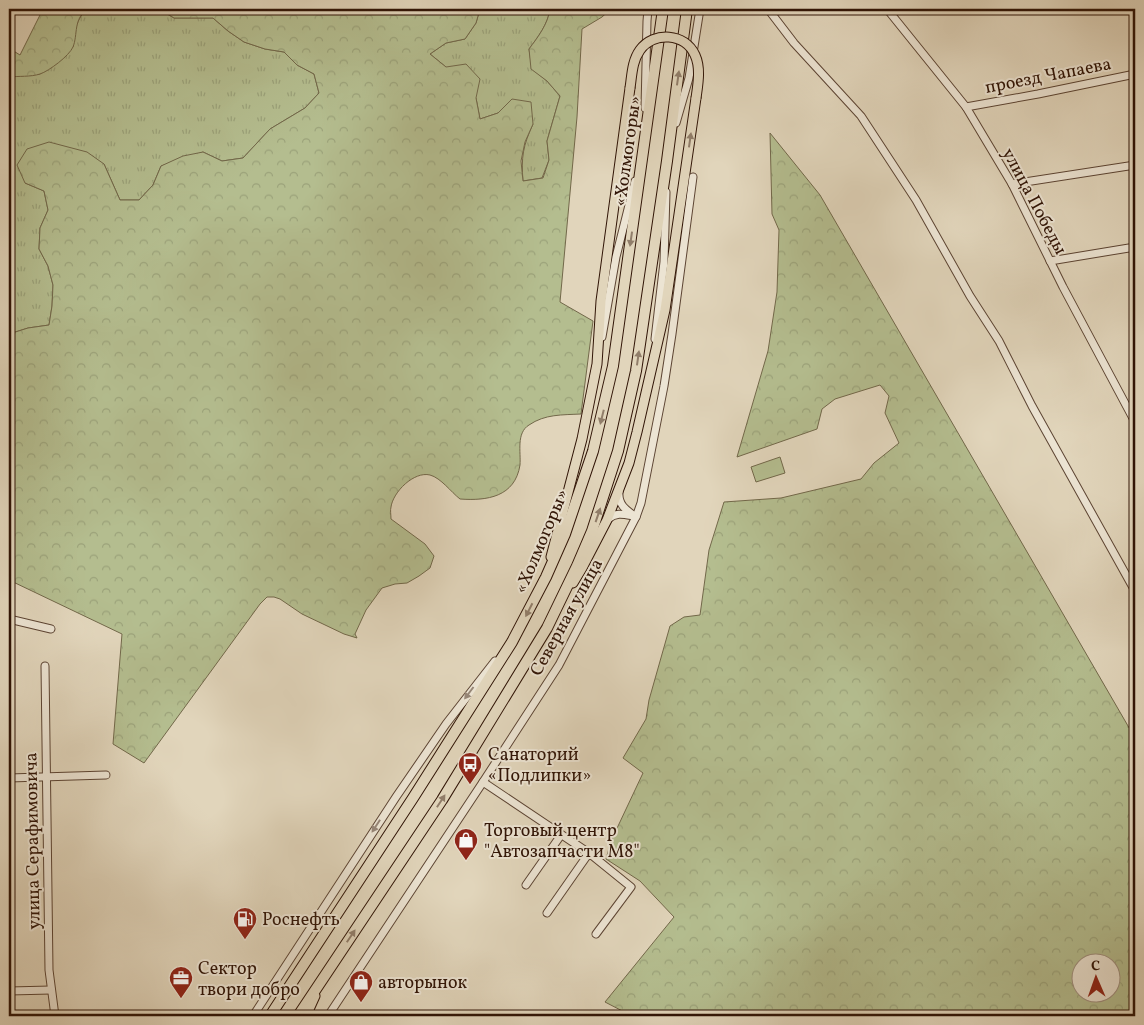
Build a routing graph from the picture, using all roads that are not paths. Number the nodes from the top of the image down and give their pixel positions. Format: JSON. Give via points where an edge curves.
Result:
{"nodes":[{"id":1,"x":648,"y":9,"type":"edge"},
{"id":2,"x":663,"y":9,"type":"edge"},
{"id":3,"x":687,"y":9,"type":"edge"},
{"id":4,"x":700,"y":9,"type":"edge"},
{"id":5,"x":768,"y":9,"type":"edge"},
{"id":6,"x":887,"y":9,"type":"edge"},
{"id":7,"x":1135,"y":74,"type":"edge"},
{"id":8,"x":966,"y":107,"type":"junction"},
{"id":9,"x":645,"y":140,"type":"junction"},
{"id":10,"x":669,"y":147,"type":"junction"},
{"id":11,"x":642,"y":156,"type":"junction"},
{"id":12,"x":667,"y":161,"type":"junction"},
{"id":13,"x":1135,"y":165,"type":"edge"},
{"id":14,"x":693,"y":177,"type":"dead end"},
{"id":15,"x":1012,"y":184,"type":"junction"},
{"id":16,"x":1135,"y":247,"type":"edge"},
{"id":17,"x":1050,"y":261,"type":"junction"},
{"id":18,"x":597,"y":364,"type":"junction"},
{"id":19,"x":652,"y":366,"type":"junction"},
{"id":20,"x":1135,"y":422,"type":"edge"},
{"id":21,"x":619,"y":490,"type":"junction"},
{"id":22,"x":636,"y":516,"type":"junction"},
{"id":23,"x":606,"y":520,"type":"junction"},
{"id":24,"x":546,"y":577,"type":"junction"},
{"id":25,"x":1135,"y":591,"type":"edge"},
{"id":26,"x":558,"y":608,"type":"junction"},
{"id":27,"x":9,"y":619,"type":"edge"},
{"id":28,"x":51,"y":630,"type":"dead end"},
{"id":29,"x":512,"y":642,"type":"junction"},
{"id":30,"x":45,"y":666,"type":"dead end"},
{"id":31,"x":106,"y":775,"type":"dead end"},
{"id":32,"x":9,"y":778,"type":"edge"},
{"id":33,"x":47,"y":778,"type":"junction"},
{"id":34,"x":483,"y":782,"type":"junction"},
{"id":35,"x":561,"y":835,"type":"junction"},
{"id":36,"x":589,"y":853,"type":"junction"},
{"id":37,"x":526,"y":884,"type":"dead end"},
{"id":38,"x":547,"y":913,"type":"dead end"},
{"id":39,"x":596,"y":934,"type":"dead end"},
{"id":40,"x":324,"y":976,"type":"junction"},
{"id":41,"x":52,"y":990,"type":"junction"},
{"id":42,"x":9,"y":991,"type":"edge"},
{"id":43,"x":55,"y":1016,"type":"edge"},
{"id":44,"x":253,"y":1016,"type":"edge"},
{"id":45,"x":270,"y":1016,"type":"edge"},
{"id":46,"x":298,"y":1016,"type":"edge"},
{"id":47,"x":306,"y":1016,"type":"edge"},
{"id":48,"x":328,"y":1016,"type":"edge"}],
"edges":[{"from":1,"to":9,"type":"street"},
{"from":2,"to":9,"type":"highway","name":"«Холмогоры»"},
{"from":10,"to":3,"type":"highway","one_way":true},
{"from":4,"to":10,"type":"street","via":[[689,78]]},
{"from":5,"to":25,"type":"street","via":[[794,43],[861,116],[916,200],[998,341]]},
{"from":6,"to":8,"type":"street","name":"улица Победы"},
{"from":7,"to":8,"type":"street","name":"проезд Чапаева"},
{"from":8,"to":15,"type":"street","name":"улица Победы"},
{"from":9,"to":11,"type":"highway","name":"«Холмогоры»"},
{"from":10,"to":12,"type":"highway"},
{"from":11,"to":18,"type":"street","via":[[616,257]]},
{"from":11,"to":24,"type":"highway","name":"«Холмогоры»","one_way":true,"via":[[604,410],[583,483]]},
{"from":12,"to":19,"type":"street","via":[[664,262]]},
{"from":26,"to":12,"type":"highway","one_way":true,"via":[[592,532],[622,436],[636,371]]},
{"from":13,"to":15,"type":"street"},
{"from":14,"to":22,"type":"street","name":"Северная улица","via":[[664,386]]},
{"from":15,"to":17,"type":"street","name":"улица Победы"},
{"from":16,"to":17,"type":"street"},
{"from":17,"to":20,"type":"street","name":"улица Победы"},
{"from":19,"to":18,"type":"main road","one_way":true,"bridge":true,"via":[[670,283],[699,76],[696,56],[686,42],[668,37],[648,42],[635,60],[601,301]]},
{"from":18,"to":24,"type":"main road","via":[[582,439]]},
{"from":19,"to":21,"type":"main road","via":[[629,463]]},
{"from":21,"to":22,"type":"street","via":[[618,500],[623,508]]},
{"from":21,"to":23,"type":"main road"},
{"from":22,"to":23,"type":"street","via":[[619,513]]},
{"from":22,"to":34,"type":"street","name":"Северная улица","via":[[559,665]]},
{"from":23,"to":26,"type":"main road"},
{"from":24,"to":29,"type":"highway","name":"«Холмогоры»","one_way":true},
{"from":40,"to":26,"type":"highway","one_way":true,"via":[[442,800]]},
{"from":27,"to":28,"type":"street"},
{"from":29,"to":44,"type":"street","one_way":true,"via":[[446,724]]},
{"from":29,"to":45,"type":"highway","name":"«Холмогоры»"},
{"from":30,"to":33,"type":"street","name":"улица Серафимовича"},
{"from":31,"to":33,"type":"street"},
{"from":32,"to":33,"type":"street"},
{"from":33,"to":41,"type":"street","name":"улица Серафимовича","via":[[49,970]]},
{"from":34,"to":35,"type":"street"},
{"from":34,"to":48,"type":"street","name":"Северная улица"},
{"from":35,"to":36,"type":"street"},
{"from":35,"to":37,"type":"street"},
{"from":36,"to":38,"type":"street"},
{"from":36,"to":39,"type":"street","via":[[632,887]]},
{"from":40,"to":46,"type":"highway"},
{"from":40,"to":47,"type":"main road"},
{"from":41,"to":42,"type":"street"},
{"from":41,"to":43,"type":"street","name":"улица Серафимовича"}]}
